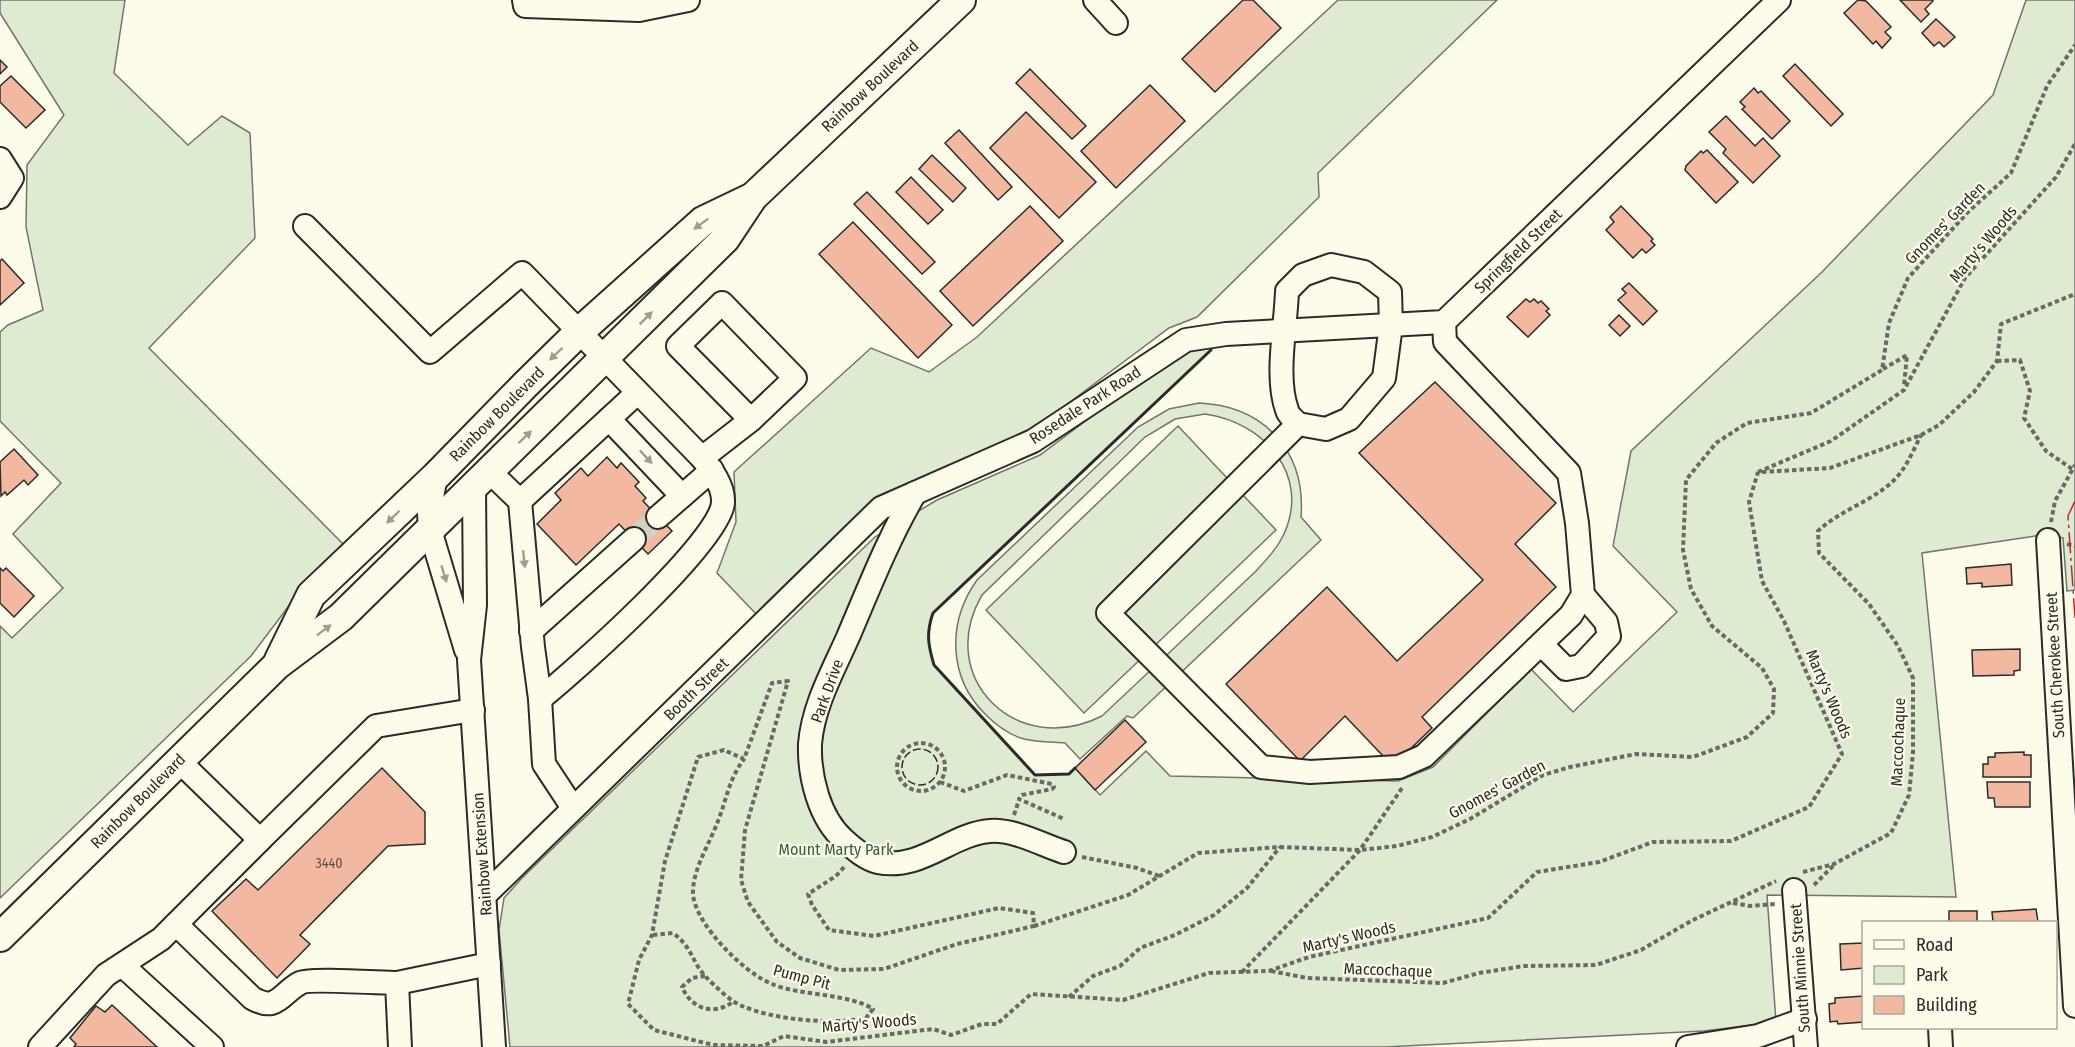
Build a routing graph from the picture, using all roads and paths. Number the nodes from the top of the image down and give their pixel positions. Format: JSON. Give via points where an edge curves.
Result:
{"nodes":[{"id":1,"x":524,"y":0,"type":"edge"},
{"id":2,"x":688,"y":0,"type":"edge"},
{"id":3,"x":961,"y":0,"type":"edge"},
{"id":4,"x":1095,"y":0,"type":"edge"},
{"id":5,"x":1779,"y":0,"type":"edge"},
{"id":6,"x":1116,"y":23,"type":"dead end"},
{"id":7,"x":2075,"y":45,"type":"edge"},
{"id":8,"x":2075,"y":144,"type":"edge"},
{"id":9,"x":0,"y":159,"type":"edge"},
{"id":10,"x":0,"y":197,"type":"edge"},
{"id":11,"x":753,"y":197,"type":"junction"},
{"id":12,"x":305,"y":226,"type":"dead end"},
{"id":13,"x":2075,"y":294,"type":"edge"},
{"id":14,"x":1444,"y":322,"type":"junction"},
{"id":15,"x":1391,"y":325,"type":"junction"},
{"id":16,"x":1286,"y":331,"type":"junction"},
{"id":17,"x":578,"y":333,"type":"junction"},
{"id":18,"x":604,"y":359,"type":"junction"},
{"id":19,"x":1997,"y":361,"type":"junction"},
{"id":20,"x":1882,"y":370,"type":"junction"},
{"id":21,"x":1904,"y":390,"type":"junction"},
{"id":22,"x":637,"y":393,"type":"junction"},
{"id":23,"x":609,"y":418,"type":"junction"},
{"id":24,"x":751,"y":420,"type":"junction"},
{"id":25,"x":1298,"y":424,"type":"junction"},
{"id":26,"x":1921,"y":435,"type":"junction"},
{"id":27,"x":707,"y":464,"type":"junction"},
{"id":28,"x":2074,"y":467,"type":"edge"},
{"id":29,"x":1758,"y":472,"type":"junction"},
{"id":30,"x":435,"y":477,"type":"junction"},
{"id":31,"x":482,"y":480,"type":"junction"},
{"id":32,"x":915,"y":493,"type":"junction"},
{"id":33,"x":682,"y":496,"type":"junction"},
{"id":34,"x":520,"y":501,"type":"junction"},
{"id":35,"x":658,"y":517,"type":"tunnel mouth"},
{"id":36,"x":430,"y":530,"type":"junction"},
{"id":37,"x":634,"y":539,"type":"tunnel mouth"},
{"id":38,"x":2048,"y":540,"type":"joint"},
{"id":39,"x":1583,"y":595,"type":"junction"},
{"id":40,"x":531,"y":631,"type":"junction"},
{"id":41,"x":1541,"y":644,"type":"junction"},
{"id":42,"x":469,"y":660,"type":"junction"},
{"id":43,"x":277,"y":665,"type":"junction"},
{"id":44,"x":540,"y":699,"type":"junction"},
{"id":45,"x":473,"y":710,"type":"junction"},
{"id":46,"x":1424,"y":756,"type":"junction"},
{"id":47,"x":744,"y":759,"type":"junction"},
{"id":48,"x":179,"y":761,"type":"junction"},
{"id":49,"x":940,"y":782,"type":"junction"},
{"id":50,"x":573,"y":808,"type":"junction"},
{"id":51,"x":1064,"y":819,"type":"dead end"},
{"id":52,"x":260,"y":840,"type":"junction"},
{"id":53,"x":1280,"y":847,"type":"junction"},
{"id":54,"x":1360,"y":850,"type":"junction"},
{"id":55,"x":857,"y":852,"type":"junction"},
{"id":56,"x":1064,"y":852,"type":"joint"},
{"id":57,"x":2071,"y":852,"type":"edge"},
{"id":58,"x":1160,"y":876,"type":"junction"},
{"id":59,"x":1791,"y":881,"type":"junction"},
{"id":60,"x":485,"y":895,"type":"junction"},
{"id":61,"x":176,"y":924,"type":"junction"},
{"id":62,"x":1034,"y":926,"type":"junction"},
{"id":63,"x":652,"y":935,"type":"junction"},
{"id":64,"x":0,"y":937,"type":"edge"},
{"id":65,"x":489,"y":964,"type":"junction"},
{"id":66,"x":122,"y":965,"type":"junction"},
{"id":67,"x":1269,"y":971,"type":"junction"},
{"id":68,"x":1242,"y":972,"type":"junction"},
{"id":69,"x":706,"y":976,"type":"junction"},
{"id":70,"x":397,"y":983,"type":"junction"},
{"id":71,"x":1068,"y":997,"type":"junction"},
{"id":72,"x":734,"y":1001,"type":"junction"},
{"id":73,"x":2075,"y":1006,"type":"edge"},
{"id":74,"x":1805,"y":1019,"type":"junction"},
{"id":75,"x":1940,"y":1029,"type":"edge"},
{"id":76,"x":40,"y":1047,"type":"edge"},
{"id":77,"x":212,"y":1047,"type":"edge"},
{"id":78,"x":400,"y":1047,"type":"edge"},
{"id":79,"x":494,"y":1047,"type":"edge"},
{"id":80,"x":1688,"y":1047,"type":"edge"},
{"id":81,"x":1806,"y":1047,"type":"edge"},
{"id":82,"x":1941,"y":1047,"type":"edge"}],
"edges":[{"from":1,"to":2,"type":"street","via":[[525,6],[639,10]]},
{"from":3,"to":11,"type":"main road","name":"Rainbow Boulevard"},
{"from":4,"to":6,"type":"street"},
{"from":5,"to":14,"type":"street","name":"Springfield Street"},
{"from":7,"to":20,"type":"path","name":"Gnomes' Garden","via":[[2047,87],[2011,173],[1967,213],[1908,278],[1889,323]]},
{"from":8,"to":21,"type":"path","name":"Marty's Woods","via":[[2056,177],[1965,278]]},
{"from":9,"to":10,"type":"street","via":[[12,178]]},
{"from":11,"to":17,"type":"main road","name":"Rainbow Boulevard","one_way":true,"via":[[703,221]]},
{"from":18,"to":11,"type":"main road","name":"Rainbow Boulevard","one_way":true,"via":[[724,240]]},
{"from":12,"to":17,"type":"street","via":[[430,352],[522,273]]},
{"from":13,"to":19,"type":"path","via":[[2001,324]]},
{"from":14,"to":15,"type":"street"},
{"from":14,"to":39,"type":"street","via":[[1445,342],[1569,474]]},
{"from":15,"to":16,"type":"street"},
{"from":15,"to":16,"type":"street","via":[[1390,292],[1364,272],[1331,265],[1303,275],[1287,291]]},
{"from":15,"to":25,"type":"street","via":[[1384,378],[1370,398],[1349,419],[1326,429]]},
{"from":16,"to":25,"type":"street","via":[[1283,391],[1287,412]]},
{"from":16,"to":32,"type":"street","name":"Rosedale Park Road","via":[[1186,340],[1033,441]]},
{"from":17,"to":18,"type":"street"},
{"from":17,"to":30,"type":"main road","name":"Rainbow Boulevard","one_way":true},
{"from":18,"to":22,"type":"street"},
{"from":31,"to":18,"type":"main road","name":"Rainbow Boulevard","one_way":true},
{"from":19,"to":26,"type":"path","name":"Maccochaque","via":[[1974,392],[1939,425]]},
{"from":19,"to":28,"type":"path","via":[[2020,360],[2030,391],[2024,418],[2046,451]]},
{"from":20,"to":21,"type":"path","via":[[1907,355]]},
{"from":20,"to":54,"type":"path","name":"Gnomes' Garden","via":[[1811,413],[1748,423],[1716,443],[1686,480],[1683,550],[1691,589],[1712,626],[1762,669],[1774,689],[1773,713],[1747,738],[1693,757],[1636,754],[1570,767],[1543,775],[1432,837]]},
{"from":21,"to":29,"type":"path","name":"Marty's Woods","via":[[1831,441]]},
{"from":22,"to":23,"type":"street"},
{"from":22,"to":27,"type":"street"},
{"from":23,"to":33,"type":"street","one_way":true},
{"from":23,"to":34,"type":"street"},
{"from":24,"to":24,"type":"street","via":[[678,346],[722,303],[795,378]]},
{"from":24,"to":27,"type":"street"},
{"from":25,"to":46,"type":"street","via":[[1108,613],[1261,767],[1310,772],[1399,767]]},
{"from":26,"to":29,"type":"path","via":[[1830,468]]},
{"from":26,"to":59,"type":"path","name":"Maccochaque","via":[[1900,473],[1818,531],[1819,554],[1869,603],[1898,646],[1913,678],[1909,795],[1891,833],[1834,864]]},
{"from":27,"to":33,"type":"street"},
{"from":27,"to":44,"type":"street","via":[[719,483],[723,503],[698,548],[589,658]]},
{"from":28,"to":38,"type":"path","via":[[2055,501]]},
{"from":29,"to":67,"type":"path","name":"Marty's Woods","via":[[1749,502],[1762,581],[1784,621],[1842,754],[1809,807],[1731,841],[1653,842],[1599,862],[1537,872],[1488,918],[1309,957]]},
{"from":30,"to":36,"type":"street","name":"Rainbow Extension"},
{"from":30,"to":43,"type":"main road","name":"Rainbow Boulevard","one_way":true,"via":[[311,595]]},
{"from":31,"to":34,"type":"street"},
{"from":31,"to":36,"type":"main road","name":"Rainbow Boulevard"},
{"from":31,"to":42,"type":"street","name":"Rainbow Extension"},
{"from":32,"to":50,"type":"street","name":"Booth Street","via":[[881,508]]},
{"from":32,"to":55,"type":"street","name":"Park Drive","via":[[896,526],[817,709],[810,745],[816,793],[834,831]]},
{"from":33,"to":35,"type":"street"},
{"from":34,"to":40,"type":"street","one_way":true},
{"from":36,"to":42,"type":"street","name":"Rainbow Extension","one_way":true},
{"from":43,"to":36,"type":"main road","name":"Rainbow Boulevard","one_way":true,"via":[[341,617]]},
{"from":37,"to":40,"type":"street"},
{"from":38,"to":57,"type":"street","name":"South Cherokee Street"},
{"from":39,"to":41,"type":"street","via":[[1571,615]]},
{"from":39,"to":41,"type":"street","via":[[1606,622],[1610,636],[1581,666],[1566,669]]},
{"from":40,"to":44,"type":"street"},
{"from":41,"to":46,"type":"street"},
{"from":42,"to":45,"type":"street","name":"Rainbow Extension"},
{"from":43,"to":48,"type":"main road","name":"Rainbow Boulevard"},
{"from":44,"to":50,"type":"street","via":[[544,764]]},
{"from":45,"to":52,"type":"street","via":[[376,726]]},
{"from":45,"to":60,"type":"street","name":"Rainbow Extension"},
{"from":46,"to":54,"type":"path"},
{"from":47,"to":62,"type":"path","via":[[772,682],[788,681],[745,830],[741,880],[748,902],[777,942],[800,958],[839,970],[884,969],[957,944]]},
{"from":47,"to":63,"type":"path","name":"Marty's Woods","via":[[724,750],[698,757],[665,861]]},
{"from":47,"to":72,"type":"path","name":"Pump Pit","via":[[732,776],[724,807],[696,873],[693,894],[699,914],[748,970],[772,985],[861,1001],[873,1009],[866,1018],[839,1021],[786,1018]]},
{"from":48,"to":52,"type":"street"},
{"from":48,"to":64,"type":"main road","name":"Rainbow Boulevard"},
{"from":49,"to":49,"type":"path","via":[[931,789],[910,788],[897,771],[902,751],[911,744],[932,745],[945,762]]},
{"from":49,"to":51,"type":"path","via":[[964,791],[1007,775],[1052,784],[1052,789],[1019,799]]},
{"from":50,"to":60,"type":"street","name":"Booth Street"},
{"from":52,"to":61,"type":"street"},
{"from":53,"to":54,"type":"path","name":"Gnomes' Garden"},
{"from":53,"to":58,"type":"path","name":"Gnomes' Garden","via":[[1198,853]]},
{"from":53,"to":71,"type":"path","via":[[1246,888],[1214,915],[1140,948],[1120,966],[1093,976]]},
{"from":54,"to":68,"type":"path"},
{"from":55,"to":56,"type":"street","name":"Park Drive","via":[[877,862],[899,862],[926,857],[988,831],[1002,831]]},
{"from":55,"to":62,"type":"path","via":[[836,876],[808,894],[829,930],[874,936],[999,908],[1033,914]]},
{"from":56,"to":58,"type":"path"},
{"from":57,"to":73,"type":"street","name":"South Cherokee Street"},
{"from":58,"to":62,"type":"path","name":"Gnomes' Garden","via":[[1128,895]]},
{"from":59,"to":67,"type":"path","name":"Maccochaque","via":[[1693,920],[1641,950],[1596,965],[1524,966],[1443,983],[1307,978]]},
{"from":59,"to":74,"type":"street","name":"South Minnie Street"},
{"from":60,"to":65,"type":"street","name":"Rainbow Extension"},
{"from":61,"to":66,"type":"street"},
{"from":61,"to":70,"type":"street","via":[[260,1003],[276,1002],[301,982]]},
{"from":63,"to":69,"type":"path","name":"Pump Pit","via":[[673,933],[680,938]]},
{"from":63,"to":71,"type":"path","name":"Marty's Woods","via":[[639,960],[628,1004],[654,1030],[713,1045],[763,1046],[784,1036],[826,1042],[933,1029],[951,1035],[982,1024],[997,1024],[1031,994]]},
{"from":65,"to":70,"type":"street"},
{"from":65,"to":79,"type":"street","name":"Rainbow Extension"},
{"from":66,"to":76,"type":"street","via":[[106,975]]},
{"from":66,"to":77,"type":"street"},
{"from":67,"to":68,"type":"path","name":"Marty's Woods"},
{"from":68,"to":71,"type":"path","name":"Marty's Woods","via":[[1209,973],[1123,1000]]},
{"from":69,"to":72,"type":"path","name":"Pump Pit"},
{"from":69,"to":72,"type":"path","via":[[692,978],[682,987],[687,1000],[705,1010],[723,1009]]},
{"from":70,"to":78,"type":"street"},
{"from":74,"to":80,"type":"street","via":[[1758,1036]]},
{"from":74,"to":81,"type":"street","name":"South Minnie Street"},
{"from":75,"to":82,"type":"street"}]}
